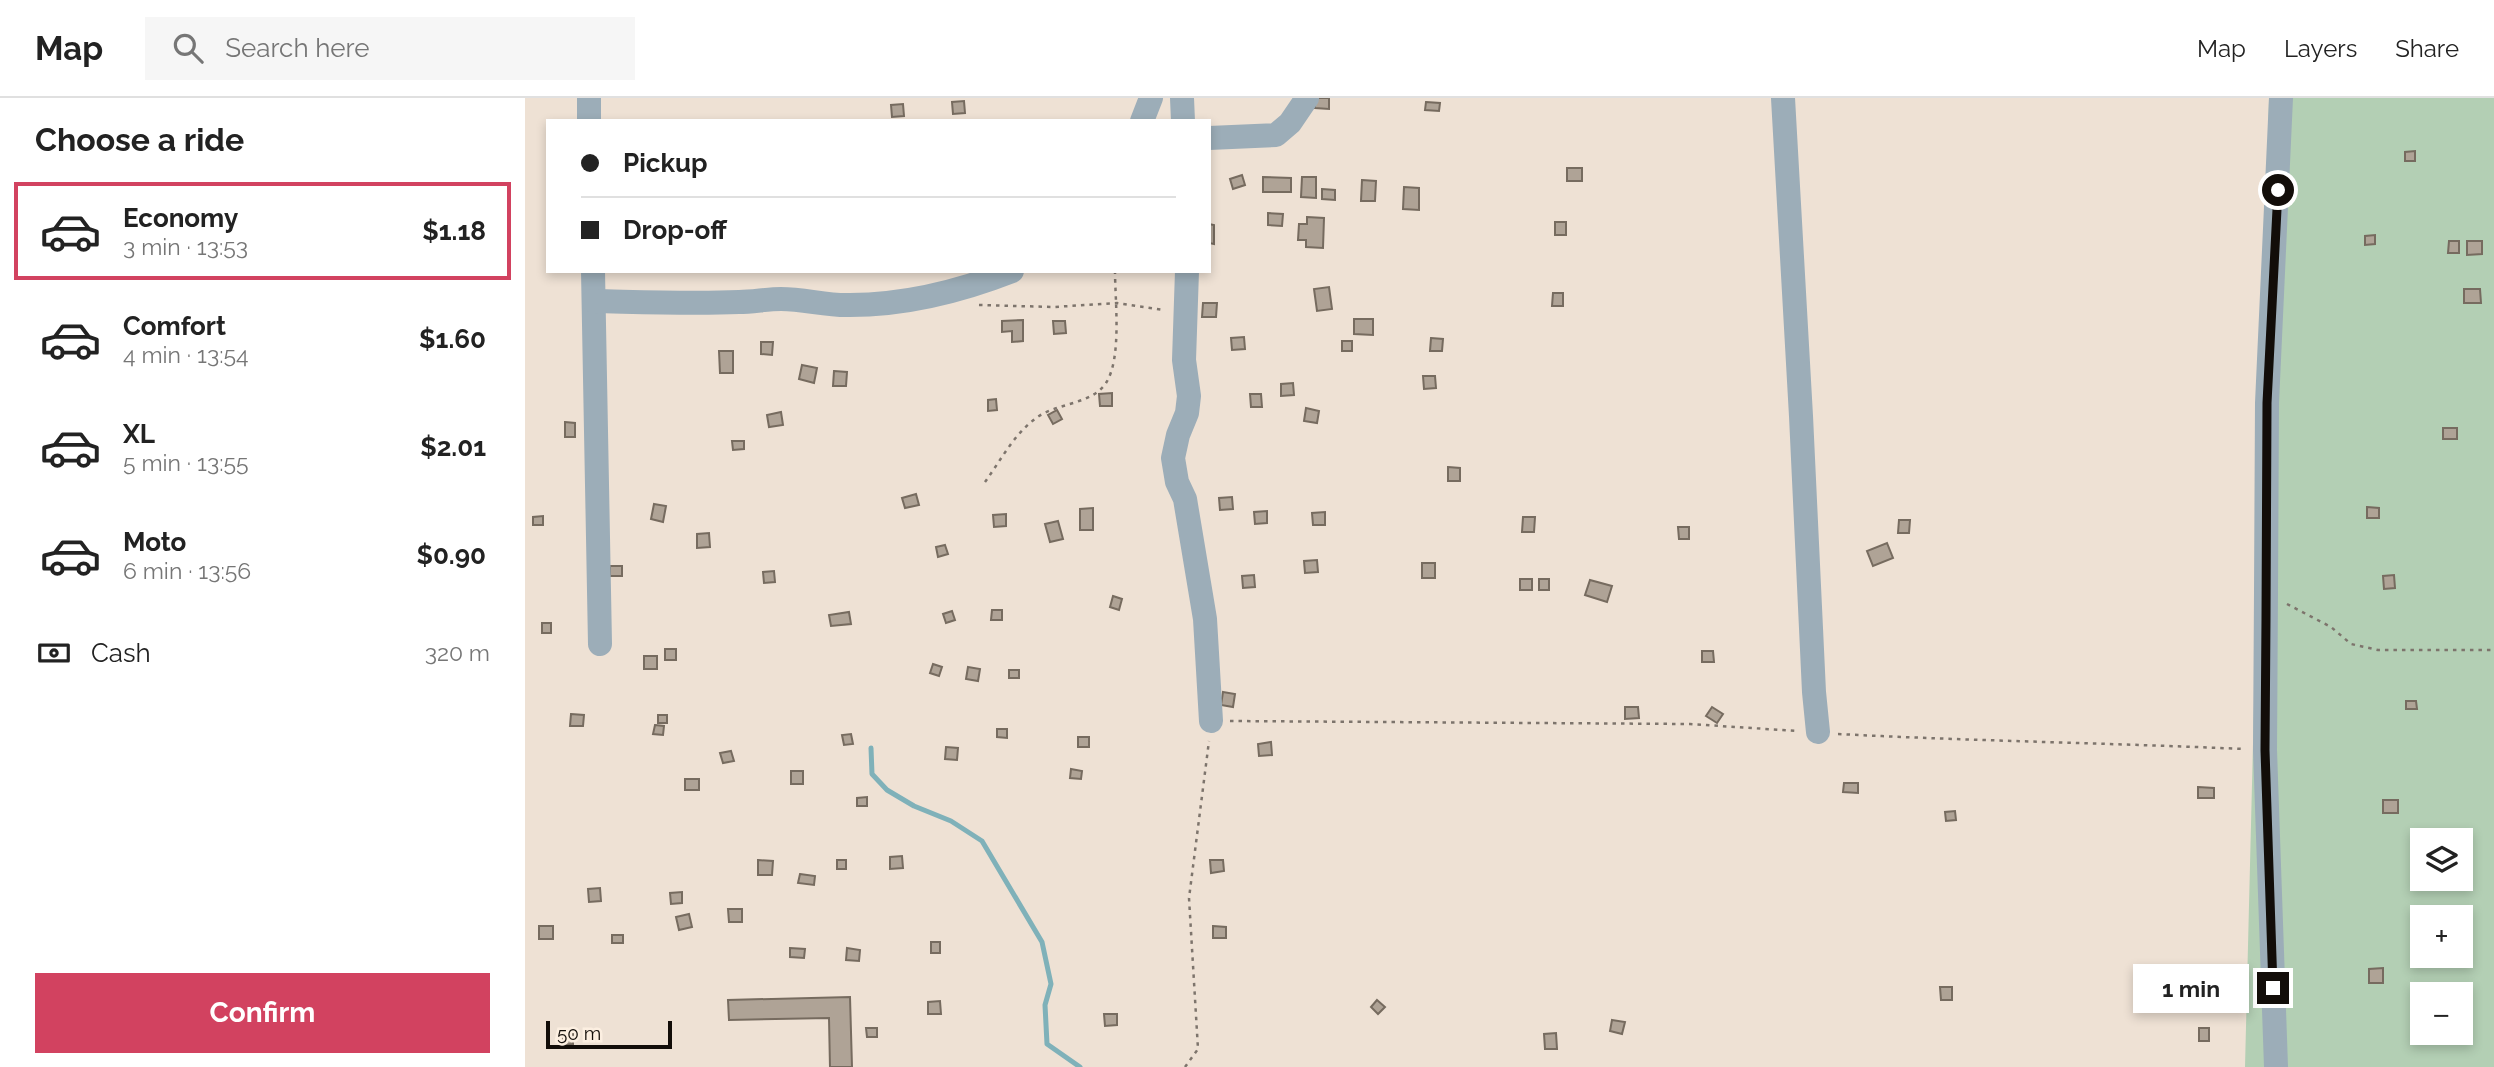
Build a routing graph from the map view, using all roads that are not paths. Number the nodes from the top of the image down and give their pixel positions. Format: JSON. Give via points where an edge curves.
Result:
{"nodes":[{"id":1,"x":589,"y":98,"type":"edge"},
{"id":2,"x":1151,"y":98,"type":"edge"},
{"id":3,"x":1182,"y":98,"type":"edge"},
{"id":4,"x":1307,"y":98,"type":"edge"},
{"id":5,"x":1783,"y":98,"type":"edge"},
{"id":6,"x":2281,"y":98,"type":"edge"},
{"id":7,"x":589,"y":119,"type":"edge"},
{"id":8,"x":1143,"y":119,"type":"edge"},
{"id":9,"x":1183,"y":119,"type":"edge"},
{"id":10,"x":1211,"y":138,"type":"edge"},
{"id":11,"x":593,"y":273,"type":"edge"},
{"id":12,"x":1007,"y":273,"type":"edge"},
{"id":13,"x":1187,"y":273,"type":"edge"},
{"id":14,"x":594,"y":301,"type":"junction"},
{"id":15,"x":600,"y":643,"type":"dead end"},
{"id":16,"x":1211,"y":721,"type":"road end"},
{"id":17,"x":1818,"y":733,"type":"road end"},
{"id":18,"x":2276,"y":1067,"type":"edge"}],
"edges":[{"from":1,"to":7,"type":"street"},
{"from":2,"to":8,"type":"street"},
{"from":3,"to":9,"type":"street"},
{"from":4,"to":10,"type":"street","via":[[1290,124],[1276,135]]},
{"from":5,"to":17,"type":"street"},
{"from":6,"to":18,"type":"street","via":[[2267,403],[2265,750]]},
{"from":11,"to":14,"type":"street"},
{"from":12,"to":14,"type":"street","via":[[922,298],[880,304],[848,306],[805,299]]},
{"from":13,"to":16,"type":"street","via":[[1184,360],[1189,396],[1174,458],[1205,619]]},
{"from":14,"to":15,"type":"street"}]}
